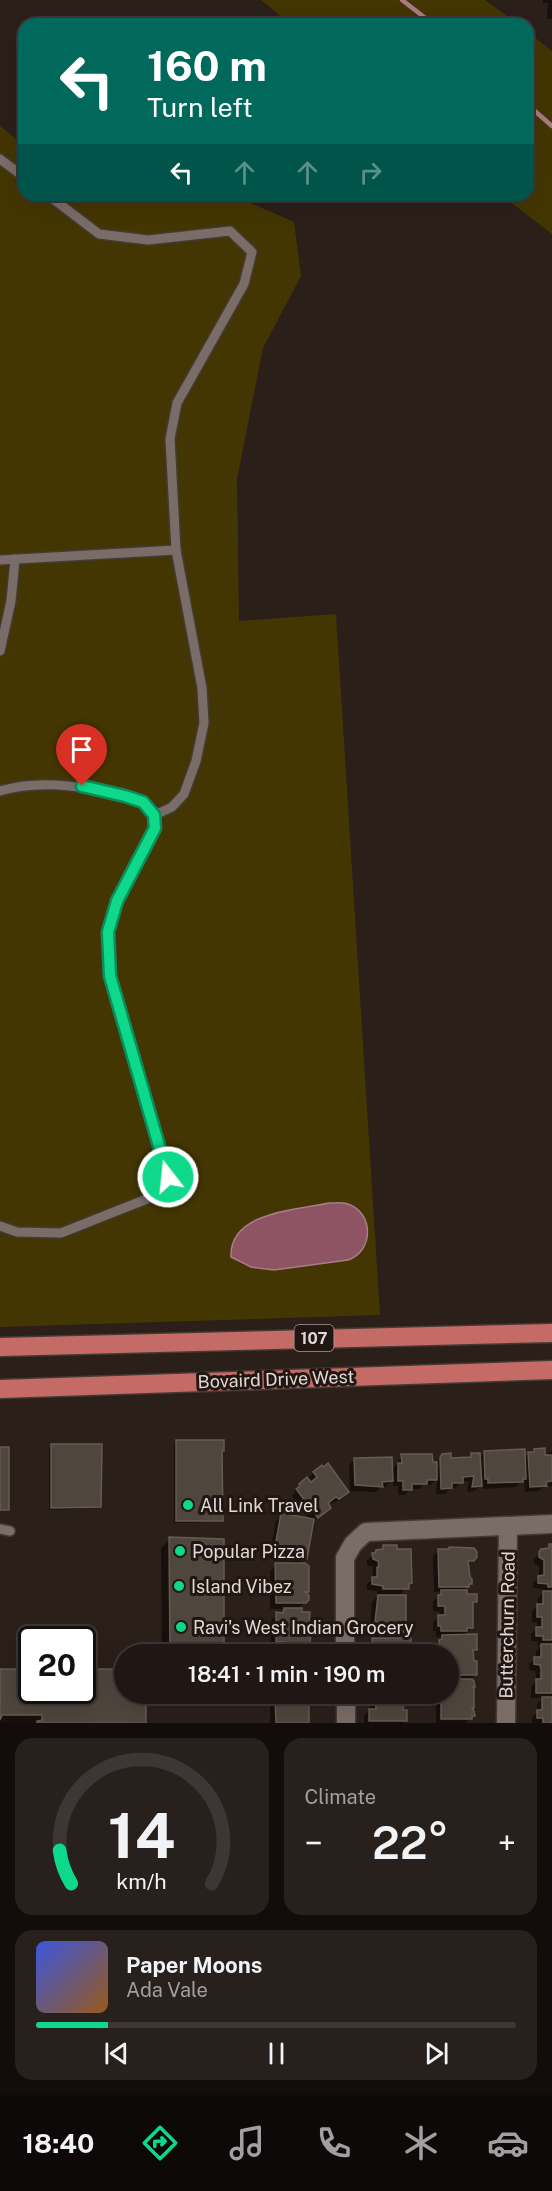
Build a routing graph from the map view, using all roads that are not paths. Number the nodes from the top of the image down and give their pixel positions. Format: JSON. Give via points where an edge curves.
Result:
{"nodes":[{"id":1,"x":0,"y":159,"type":"edge"},
{"id":2,"x":18,"y":172,"type":"edge"},
{"id":3,"x":56,"y":201,"type":"edge"},
{"id":4,"x":176,"y":550,"type":"junction"},
{"id":5,"x":15,"y":559,"type":"junction"},
{"id":6,"x":0,"y":560,"type":"edge"},
{"id":7,"x":0,"y":651,"type":"edge"},
{"id":8,"x":0,"y":791,"type":"edge"},
{"id":9,"x":154,"y":815,"type":"junction"},
{"id":10,"x":0,"y":1226,"type":"edge"},
{"id":11,"x":552,"y":1333,"type":"edge"},
{"id":12,"x":0,"y":1347,"type":"edge"},
{"id":13,"x":552,"y":1370,"type":"edge"},
{"id":14,"x":0,"y":1389,"type":"edge"},
{"id":15,"x":552,"y":1524,"type":"edge"},
{"id":16,"x":508,"y":1527,"type":"junction"},
{"id":17,"x":345,"y":1644,"type":"edge"},
{"id":18,"x":345,"y":1704,"type":"edge"},
{"id":19,"x":346,"y":1723,"type":"edge"},
{"id":20,"x":506,"y":1723,"type":"edge"}],
"edges":[{"from":1,"to":2,"type":"lane"},
{"from":3,"to":4,"type":"lane","via":[[99,234],[148,240],[230,231],[252,252],[244,284],[177,403],[170,439]]},
{"from":4,"to":5,"type":"lane"},
{"from":4,"to":9,"type":"lane","via":[[202,688],[204,723],[184,794],[172,807]]},
{"from":5,"to":6,"type":"lane"},
{"from":5,"to":7,"type":"lane"},
{"from":8,"to":9,"type":"lane","via":[[44,784],[82,786],[143,802]]},
{"from":9,"to":10,"type":"lane","via":[[155,828],[117,901],[108,932],[109,965],[168,1177],[157,1196],[61,1233],[17,1232]]},
{"from":11,"to":12,"type":"main road","number":"107"},
{"from":13,"to":14,"type":"main road","name":"Bovaird Drive West","number":"107"},
{"from":15,"to":16,"type":"street"},
{"from":16,"to":17,"type":"street","via":[[366,1532],[345,1558]]},
{"from":16,"to":20,"type":"street","name":"Butterchurn Road"},
{"from":18,"to":19,"type":"street"}]}
